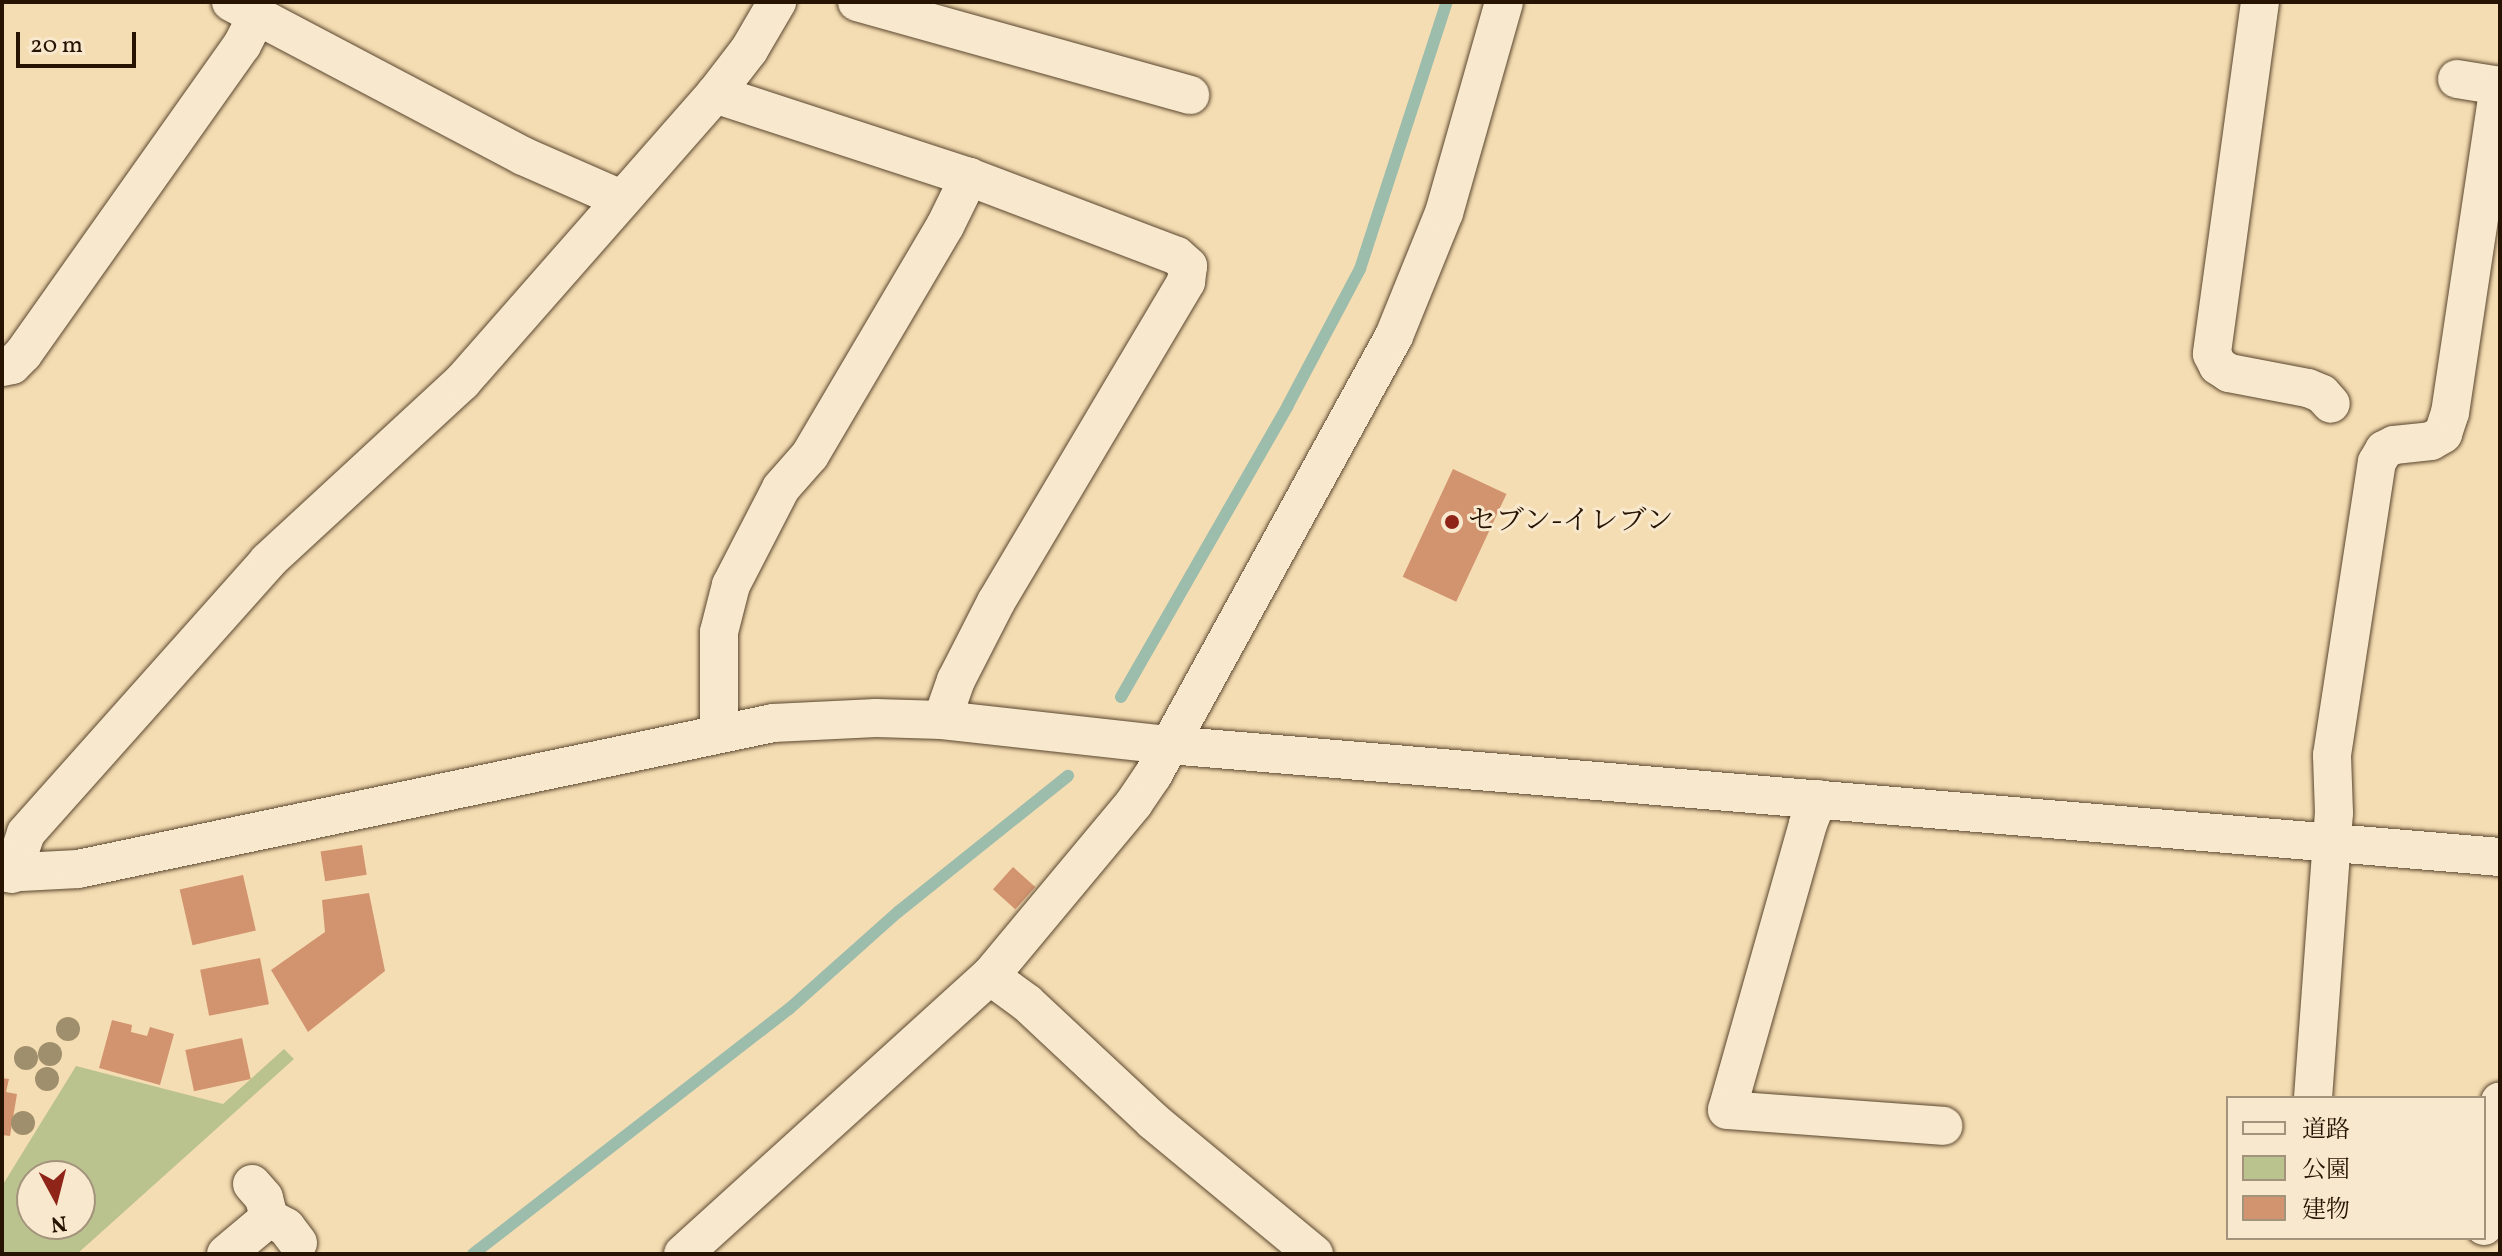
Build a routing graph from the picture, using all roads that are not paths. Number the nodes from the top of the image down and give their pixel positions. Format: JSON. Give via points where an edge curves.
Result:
{"nodes":[{"id":1,"x":777,"y":2,"type":"edge"},
{"id":2,"x":857,"y":2,"type":"edge"},
{"id":3,"x":1504,"y":2,"type":"edge"},
{"id":4,"x":2260,"y":2,"type":"edge"},
{"id":5,"x":244,"y":10,"type":"edge"},
{"id":6,"x":2457,"y":79,"type":"dead end"},
{"id":7,"x":2500,"y":86,"type":"edge"},
{"id":8,"x":715,"y":94,"type":"junction"},
{"id":9,"x":1190,"y":95,"type":"dead end"},
{"id":10,"x":969,"y":177,"type":"junction"},
{"id":11,"x":621,"y":199,"type":"junction"},
{"id":12,"x":2,"y":367,"type":"edge"},
{"id":13,"x":2331,"y":404,"type":"dead end"},
{"id":14,"x":942,"y":720,"type":"junction"},
{"id":15,"x":719,"y":733,"type":"junction"},
{"id":16,"x":1169,"y":745,"type":"junction"},
{"id":17,"x":1818,"y":799,"type":"junction"},
{"id":18,"x":2330,"y":843,"type":"junction"},
{"id":19,"x":2500,"y":857,"type":"edge"},
{"id":20,"x":7,"y":873,"type":"edge"},
{"id":21,"x":990,"y":976,"type":"junction"},
{"id":22,"x":2313,"y":1096,"type":"edge"},
{"id":23,"x":2500,"y":1101,"type":"edge"},
{"id":24,"x":1943,"y":1126,"type":"dead end"},
{"id":25,"x":252,"y":1184,"type":"dead end"},
{"id":26,"x":269,"y":1218,"type":"junction"},
{"id":27,"x":2486,"y":1219,"type":"edge"},
{"id":28,"x":298,"y":1243,"type":"dead end"},
{"id":29,"x":226,"y":1254,"type":"edge"},
{"id":30,"x":683,"y":1254,"type":"edge"},
{"id":31,"x":1314,"y":1254,"type":"edge"}],
"edges":[{"from":1,"to":8,"type":"street"},
{"from":2,"to":9,"type":"street"},
{"from":3,"to":16,"type":"street","via":[[1444,213],[1394,336]]},
{"from":4,"to":13,"type":"street","via":[[2212,354],[2229,373],[2308,388]]},
{"from":5,"to":11,"type":"street","via":[[523,156]]},
{"from":5,"to":12,"type":"street","via":[[242,45],[23,354]]},
{"from":6,"to":7,"type":"street"},
{"from":7,"to":18,"type":"street","via":[[2450,413],[2443,434],[2431,441],[2394,445],[2377,462],[2332,755]]},
{"from":8,"to":10,"type":"street"},
{"from":8,"to":11,"type":"street"},
{"from":10,"to":14,"type":"street","via":[[1177,256],[1188,266],[1186,282],[996,602]]},
{"from":10,"to":15,"type":"street","via":[[810,455],[781,488],[731,585],[719,632]]},
{"from":11,"to":20,"type":"street","via":[[462,382],[268,561],[26,833]]},
{"from":14,"to":15,"type":"street","via":[[827,719]]},
{"from":14,"to":16,"type":"street"},
{"from":15,"to":20,"type":"street","via":[[78,869]]},
{"from":16,"to":17,"type":"street"},
{"from":16,"to":21,"type":"street","via":[[1134,803]]},
{"from":17,"to":18,"type":"street"},
{"from":17,"to":24,"type":"street","via":[[1727,1110]]},
{"from":18,"to":19,"type":"street"},
{"from":18,"to":22,"type":"street"},
{"from":21,"to":30,"type":"street"},
{"from":21,"to":31,"type":"street"},
{"from":23,"to":27,"type":"street"},
{"from":25,"to":26,"type":"street","via":[[264,1198]]},
{"from":26,"to":28,"type":"street","via":[[286,1227]]},
{"from":26,"to":29,"type":"street"}]}
